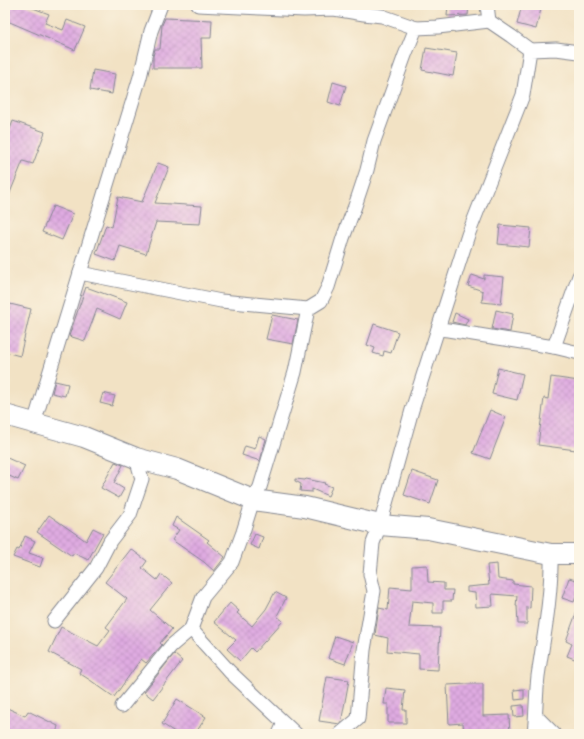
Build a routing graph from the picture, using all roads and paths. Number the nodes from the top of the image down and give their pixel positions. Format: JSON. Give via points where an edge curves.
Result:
{"nodes":[{"id":1,"x":161,"y":5,"type":"edge"},
{"id":2,"x":198,"y":5,"type":"edge"},
{"id":3,"x":487,"y":5,"type":"edge"},
{"id":4,"x":489,"y":21,"type":"junction"},
{"id":5,"x":416,"y":28,"type":"junction"},
{"id":6,"x":530,"y":50,"type":"junction"},
{"id":7,"x":579,"y":52,"type":"edge"},
{"id":8,"x":80,"y":273,"type":"junction"},
{"id":9,"x":579,"y":276,"type":"edge"},
{"id":10,"x":308,"y":309,"type":"junction"},
{"id":11,"x":438,"y":329,"type":"junction"},
{"id":12,"x":554,"y":346,"type":"junction"},
{"id":13,"x":579,"y":353,"type":"edge"},
{"id":14,"x":5,"y":415,"type":"edge"},
{"id":15,"x":34,"y":423,"type":"junction"},
{"id":16,"x":136,"y":458,"type":"junction"},
{"id":17,"x":253,"y":500,"type":"junction"},
{"id":18,"x":380,"y":525,"type":"junction"},
{"id":19,"x":551,"y":554,"type":"junction"},
{"id":20,"x":579,"y":554,"type":"edge"},
{"id":21,"x":54,"y":621,"type":"dead end"},
{"id":22,"x":191,"y":629,"type":"junction"},
{"id":23,"x":122,"y":706,"type":"dead end"},
{"id":24,"x":536,"y":716,"type":"junction"},
{"id":25,"x":282,"y":728,"type":"edge"},
{"id":26,"x":296,"y":734,"type":"edge"},
{"id":27,"x":340,"y":734,"type":"edge"},
{"id":28,"x":534,"y":734,"type":"edge"},
{"id":29,"x":554,"y":734,"type":"edge"}],
"edges":[{"from":1,"to":8,"type":"street"},
{"from":2,"to":5,"type":"street","via":[[334,10],[382,16]]},
{"from":3,"to":4,"type":"street"},
{"from":4,"to":5,"type":"street"},
{"from":4,"to":6,"type":"street"},
{"from":5,"to":10,"type":"street","via":[[374,141],[356,206],[328,287],[321,301]]},
{"from":6,"to":7,"type":"street","via":[[556,49]]},
{"from":6,"to":11,"type":"street","via":[[523,95],[468,235]]},
{"from":8,"to":10,"type":"street","via":[[221,301]]},
{"from":8,"to":15,"type":"street"},
{"from":9,"to":12,"type":"street"},
{"from":10,"to":17,"type":"street","via":[[295,372],[260,487]]},
{"from":11,"to":12,"type":"street"},
{"from":11,"to":18,"type":"street"},
{"from":12,"to":13,"type":"street"},
{"from":14,"to":15,"type":"main road"},
{"from":15,"to":16,"type":"main road","via":[[84,437]]},
{"from":16,"to":17,"type":"main road","via":[[177,469]]},
{"from":16,"to":21,"type":"street","via":[[142,480],[130,515],[110,541],[96,568]]},
{"from":17,"to":18,"type":"main road","via":[[305,507]]},
{"from":17,"to":22,"type":"street","via":[[232,562],[203,597]]},
{"from":18,"to":19,"type":"main road","via":[[428,529]]},
{"from":18,"to":27,"type":"street","via":[[373,543],[370,574],[374,591],[364,650],[358,719]]},
{"from":19,"to":20,"type":"main road"},
{"from":19,"to":24,"type":"street","via":[[552,575],[538,678]]},
{"from":22,"to":23,"type":"street","via":[[171,646]]},
{"from":22,"to":25,"type":"street"},
{"from":24,"to":28,"type":"street"},
{"from":24,"to":29,"type":"street"},
{"from":25,"to":26,"type":"street"}]}
